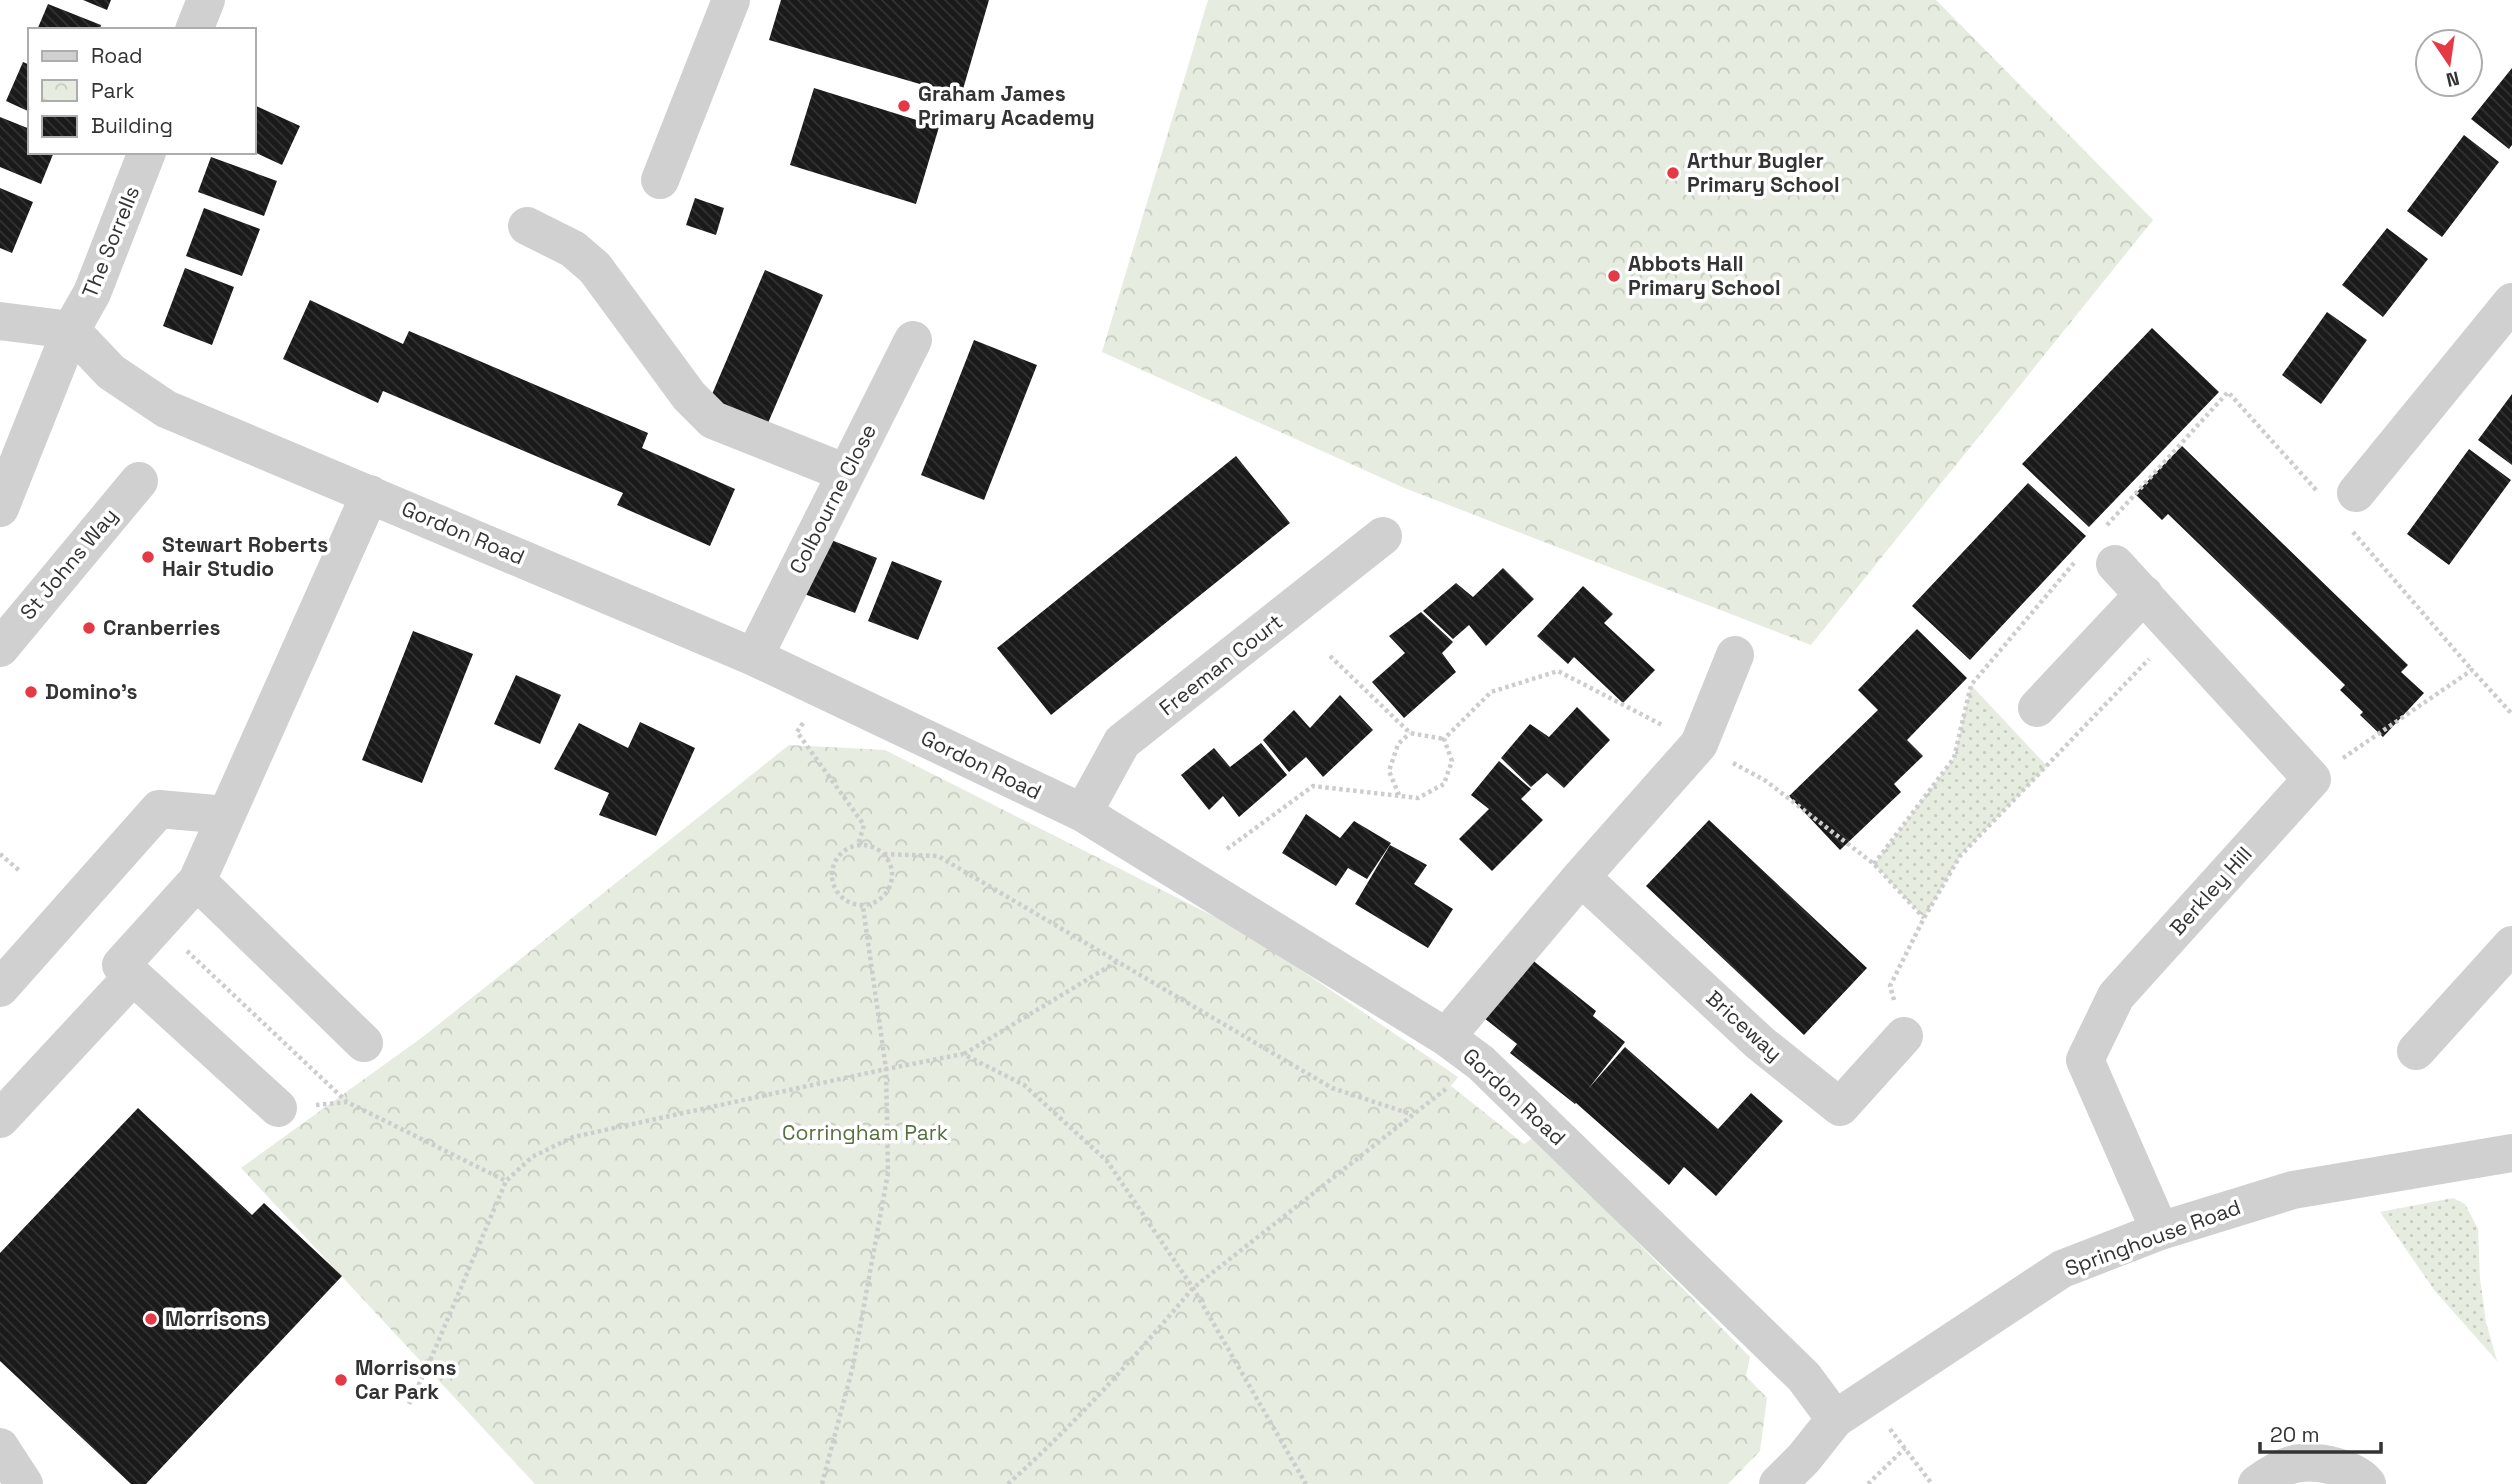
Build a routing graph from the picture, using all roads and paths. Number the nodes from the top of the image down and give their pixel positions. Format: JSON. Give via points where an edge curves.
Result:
{"nodes":[{"id":1,"x":206,"y":0,"type":"edge"},
{"id":2,"x":731,"y":0,"type":"edge"},
{"id":3,"x":195,"y":28,"type":"edge"},
{"id":4,"x":146,"y":154,"type":"edge"},
{"id":5,"x":660,"y":180,"type":"dead end"},
{"id":6,"x":527,"y":226,"type":"dead end"},
{"id":7,"x":2512,"y":302,"type":"edge"},
{"id":8,"x":0,"y":321,"type":"edge"},
{"id":9,"x":71,"y":330,"type":"junction"},
{"id":10,"x":913,"y":340,"type":"dead end"},
{"id":11,"x":2228,"y":392,"type":"dead end"},
{"id":12,"x":846,"y":473,"type":"junction"},
{"id":13,"x":139,"y":481,"type":"dead end"},
{"id":14,"x":2356,"y":493,"type":"dead end"},
{"id":15,"x":370,"y":494,"type":"junction"},
{"id":16,"x":0,"y":508,"type":"edge"},
{"id":17,"x":2105,"y":527,"type":"dead end"},
{"id":18,"x":1383,"y":536,"type":"dead end"},
{"id":19,"x":2097,"y":561,"type":"joint"},
{"id":20,"x":2144,"y":594,"type":"junction"},
{"id":21,"x":2177,"y":631,"type":"junction"},
{"id":22,"x":0,"y":648,"type":"edge"},
{"id":23,"x":1735,"y":655,"type":"dead end"},
{"id":24,"x":1330,"y":656,"type":"dead end"},
{"id":25,"x":754,"y":657,"type":"junction"},
{"id":26,"x":822,"y":689,"type":"junction"},
{"id":27,"x":2038,"y":708,"type":"dead end"},
{"id":28,"x":2512,"y":714,"type":"edge"},
{"id":29,"x":1410,"y":733,"type":"junction"},
{"id":30,"x":1444,"y":739,"type":"junction"},
{"id":31,"x":1699,"y":744,"type":"junction"},
{"id":32,"x":2312,"y":779,"type":"junction"},
{"id":33,"x":1399,"y":796,"type":"junction"},
{"id":34,"x":1083,"y":813,"type":"junction"},
{"id":35,"x":226,"y":815,"type":"junction"},
{"id":36,"x":859,"y":845,"type":"junction"},
{"id":37,"x":1227,"y":849,"type":"dead end"},
{"id":38,"x":0,"y":853,"type":"edge"},
{"id":39,"x":884,"y":854,"type":"junction"},
{"id":40,"x":1874,"y":863,"type":"junction"},
{"id":41,"x":21,"y":872,"type":"dead end"},
{"id":42,"x":1581,"y":877,"type":"junction"},
{"id":43,"x":197,"y":881,"type":"junction"},
{"id":44,"x":863,"y":907,"type":"junction"},
{"id":45,"x":1924,"y":918,"type":"junction"},
{"id":46,"x":2512,"y":945,"type":"edge"},
{"id":47,"x":185,"y":950,"type":"dead end"},
{"id":48,"x":1118,"y":961,"type":"junction"},
{"id":49,"x":133,"y":976,"type":"junction"},
{"id":50,"x":0,"y":988,"type":"edge"},
{"id":51,"x":1904,"y":1036,"type":"joint"},
{"id":52,"x":1446,"y":1037,"type":"junction"},
{"id":53,"x":364,"y":1044,"type":"dead end"},
{"id":54,"x":2416,"y":1051,"type":"dead end"},
{"id":55,"x":963,"y":1054,"type":"junction"},
{"id":56,"x":1481,"y":1063,"type":"junction"},
{"id":57,"x":886,"y":1069,"type":"junction"},
{"id":58,"x":347,"y":1102,"type":"junction"},
{"id":59,"x":278,"y":1108,"type":"joint"},
{"id":60,"x":1412,"y":1114,"type":"junction"},
{"id":61,"x":0,"y":1119,"type":"edge"},
{"id":62,"x":2512,"y":1158,"type":"edge"},
{"id":63,"x":506,"y":1181,"type":"junction"},
{"id":64,"x":2161,"y":1231,"type":"junction"},
{"id":65,"x":1193,"y":1288,"type":"junction"},
{"id":66,"x":1867,"y":1399,"type":"junction"},
{"id":67,"x":409,"y":1404,"type":"dead end"},
{"id":68,"x":1835,"y":1419,"type":"junction"},
{"id":69,"x":0,"y":1447,"type":"edge"},
{"id":70,"x":1905,"y":1448,"type":"junction"},
{"id":71,"x":24,"y":1484,"type":"edge"},
{"id":72,"x":822,"y":1484,"type":"edge"},
{"id":73,"x":1008,"y":1484,"type":"edge"},
{"id":74,"x":1306,"y":1484,"type":"edge"},
{"id":75,"x":1778,"y":1484,"type":"edge"},
{"id":76,"x":1868,"y":1484,"type":"edge"},
{"id":77,"x":1932,"y":1484,"type":"edge"},
{"id":78,"x":2257,"y":1484,"type":"edge"},
{"id":79,"x":2367,"y":1484,"type":"edge"}],
"edges":[{"from":1,"to":3,"type":"street"},
{"from":2,"to":5,"type":"street"},
{"from":4,"to":9,"type":"street","name":"The Sorrells","via":[[92,293]]},
{"from":6,"to":12,"type":"street","via":[[573,248],[595,268],[689,396],[713,420]]},
{"from":7,"to":14,"type":"street"},
{"from":8,"to":9,"type":"street"},
{"from":9,"to":15,"type":"street","name":"Gordon Road","via":[[111,372],[166,409]]},
{"from":9,"to":16,"type":"street"},
{"from":10,"to":12,"type":"street","name":"Colbourne Close"},
{"from":11,"to":17,"type":"path"},
{"from":12,"to":25,"type":"street","name":"Colbourne Close"},
{"from":13,"to":22,"type":"street","name":"St Johns Way"},
{"from":15,"to":25,"type":"street","name":"Gordon Road"},
{"from":15,"to":35,"type":"street"},
{"from":18,"to":34,"type":"street","name":"Freeman Court","via":[[1122,742]]},
{"from":19,"to":20,"type":"street"},
{"from":19,"to":40,"type":"path","via":[[1971,685],[1954,758]]},
{"from":20,"to":21,"type":"street"},
{"from":20,"to":27,"type":"street"},
{"from":21,"to":32,"type":"street"},
{"from":21,"to":45,"type":"path","via":[[1961,856]]},
{"from":23,"to":31,"type":"street"},
{"from":24,"to":29,"type":"path"},
{"from":25,"to":26,"type":"street","name":"Gordon Road"},
{"from":26,"to":34,"type":"street","name":"Gordon Road"},
{"from":26,"to":36,"type":"path","via":[[797,732],[864,825]]},
{"from":28,"to":32,"type":"path","via":[[2472,670]]},
{"from":29,"to":30,"type":"path"},
{"from":29,"to":33,"type":"path","via":[[1398,744],[1389,771]]},
{"from":30,"to":31,"type":"path","via":[[1491,692],[1558,671]]},
{"from":30,"to":33,"type":"path","via":[[1452,761],[1444,785],[1418,797]]},
{"from":31,"to":40,"type":"path","via":[[1766,781]]},
{"from":31,"to":42,"type":"street"},
{"from":32,"to":64,"type":"street","name":"Berkley Hill","via":[[2116,996],[2085,1060]]},
{"from":33,"to":37,"type":"path","via":[[1313,786]]},
{"from":34,"to":52,"type":"street","name":"Gordon Road"},
{"from":35,"to":43,"type":"street"},
{"from":35,"to":50,"type":"street","via":[[159,809]]},
{"from":36,"to":39,"type":"path","via":[[873,846]]},
{"from":36,"to":44,"type":"path","via":[[841,852],[831,868],[833,887],[845,902]]},
{"from":38,"to":41,"type":"path"},
{"from":39,"to":44,"type":"path","via":[[893,876],[884,897]]},
{"from":39,"to":48,"type":"path","via":[[937,856]]},
{"from":40,"to":45,"type":"path"},
{"from":42,"to":51,"type":"street","name":"Briceway","via":[[1760,1043],[1840,1107]]},
{"from":42,"to":52,"type":"street"},
{"from":43,"to":49,"type":"street","via":[[121,965]]},
{"from":43,"to":53,"type":"street"},
{"from":44,"to":57,"type":"path"},
{"from":45,"to":51,"type":"path","via":[[1890,986]]},
{"from":46,"to":54,"type":"street"},
{"from":47,"to":58,"type":"path"},
{"from":48,"to":55,"type":"path"},
{"from":48,"to":60,"type":"path","via":[[1332,1088]]},
{"from":49,"to":59,"type":"street"},
{"from":49,"to":61,"type":"street"},
{"from":52,"to":56,"type":"street","name":"Gordon Road"},
{"from":55,"to":57,"type":"path"},
{"from":55,"to":65,"type":"path","via":[[1024,1085],[1107,1161]]},
{"from":56,"to":60,"type":"path"},
{"from":56,"to":68,"type":"street","name":"Gordon Road","via":[[1804,1377]]},
{"from":57,"to":63,"type":"path","via":[[573,1138],[532,1157]]},
{"from":57,"to":72,"type":"path","via":[[888,1173],[853,1366]]},
{"from":58,"to":59,"type":"path"},
{"from":58,"to":63,"type":"path"},
{"from":60,"to":65,"type":"path"},
{"from":62,"to":64,"type":"street","name":"Springhouse Road","via":[[2293,1190]]},
{"from":63,"to":67,"type":"path"},
{"from":64,"to":66,"type":"street","name":"Springhouse Road","via":[[2062,1269]]},
{"from":65,"to":73,"type":"path","via":[[1052,1445]]},
{"from":65,"to":74,"type":"path"},
{"from":66,"to":68,"type":"street","name":"Springhouse Road"},
{"from":66,"to":70,"type":"path"},
{"from":68,"to":75,"type":"street","name":"Springhouse Road"},
{"from":69,"to":71,"type":"street"},
{"from":70,"to":76,"type":"path"},
{"from":70,"to":77,"type":"path"},
{"from":78,"to":79,"type":"street","via":[[2300,1462],[2337,1466]]}]}
